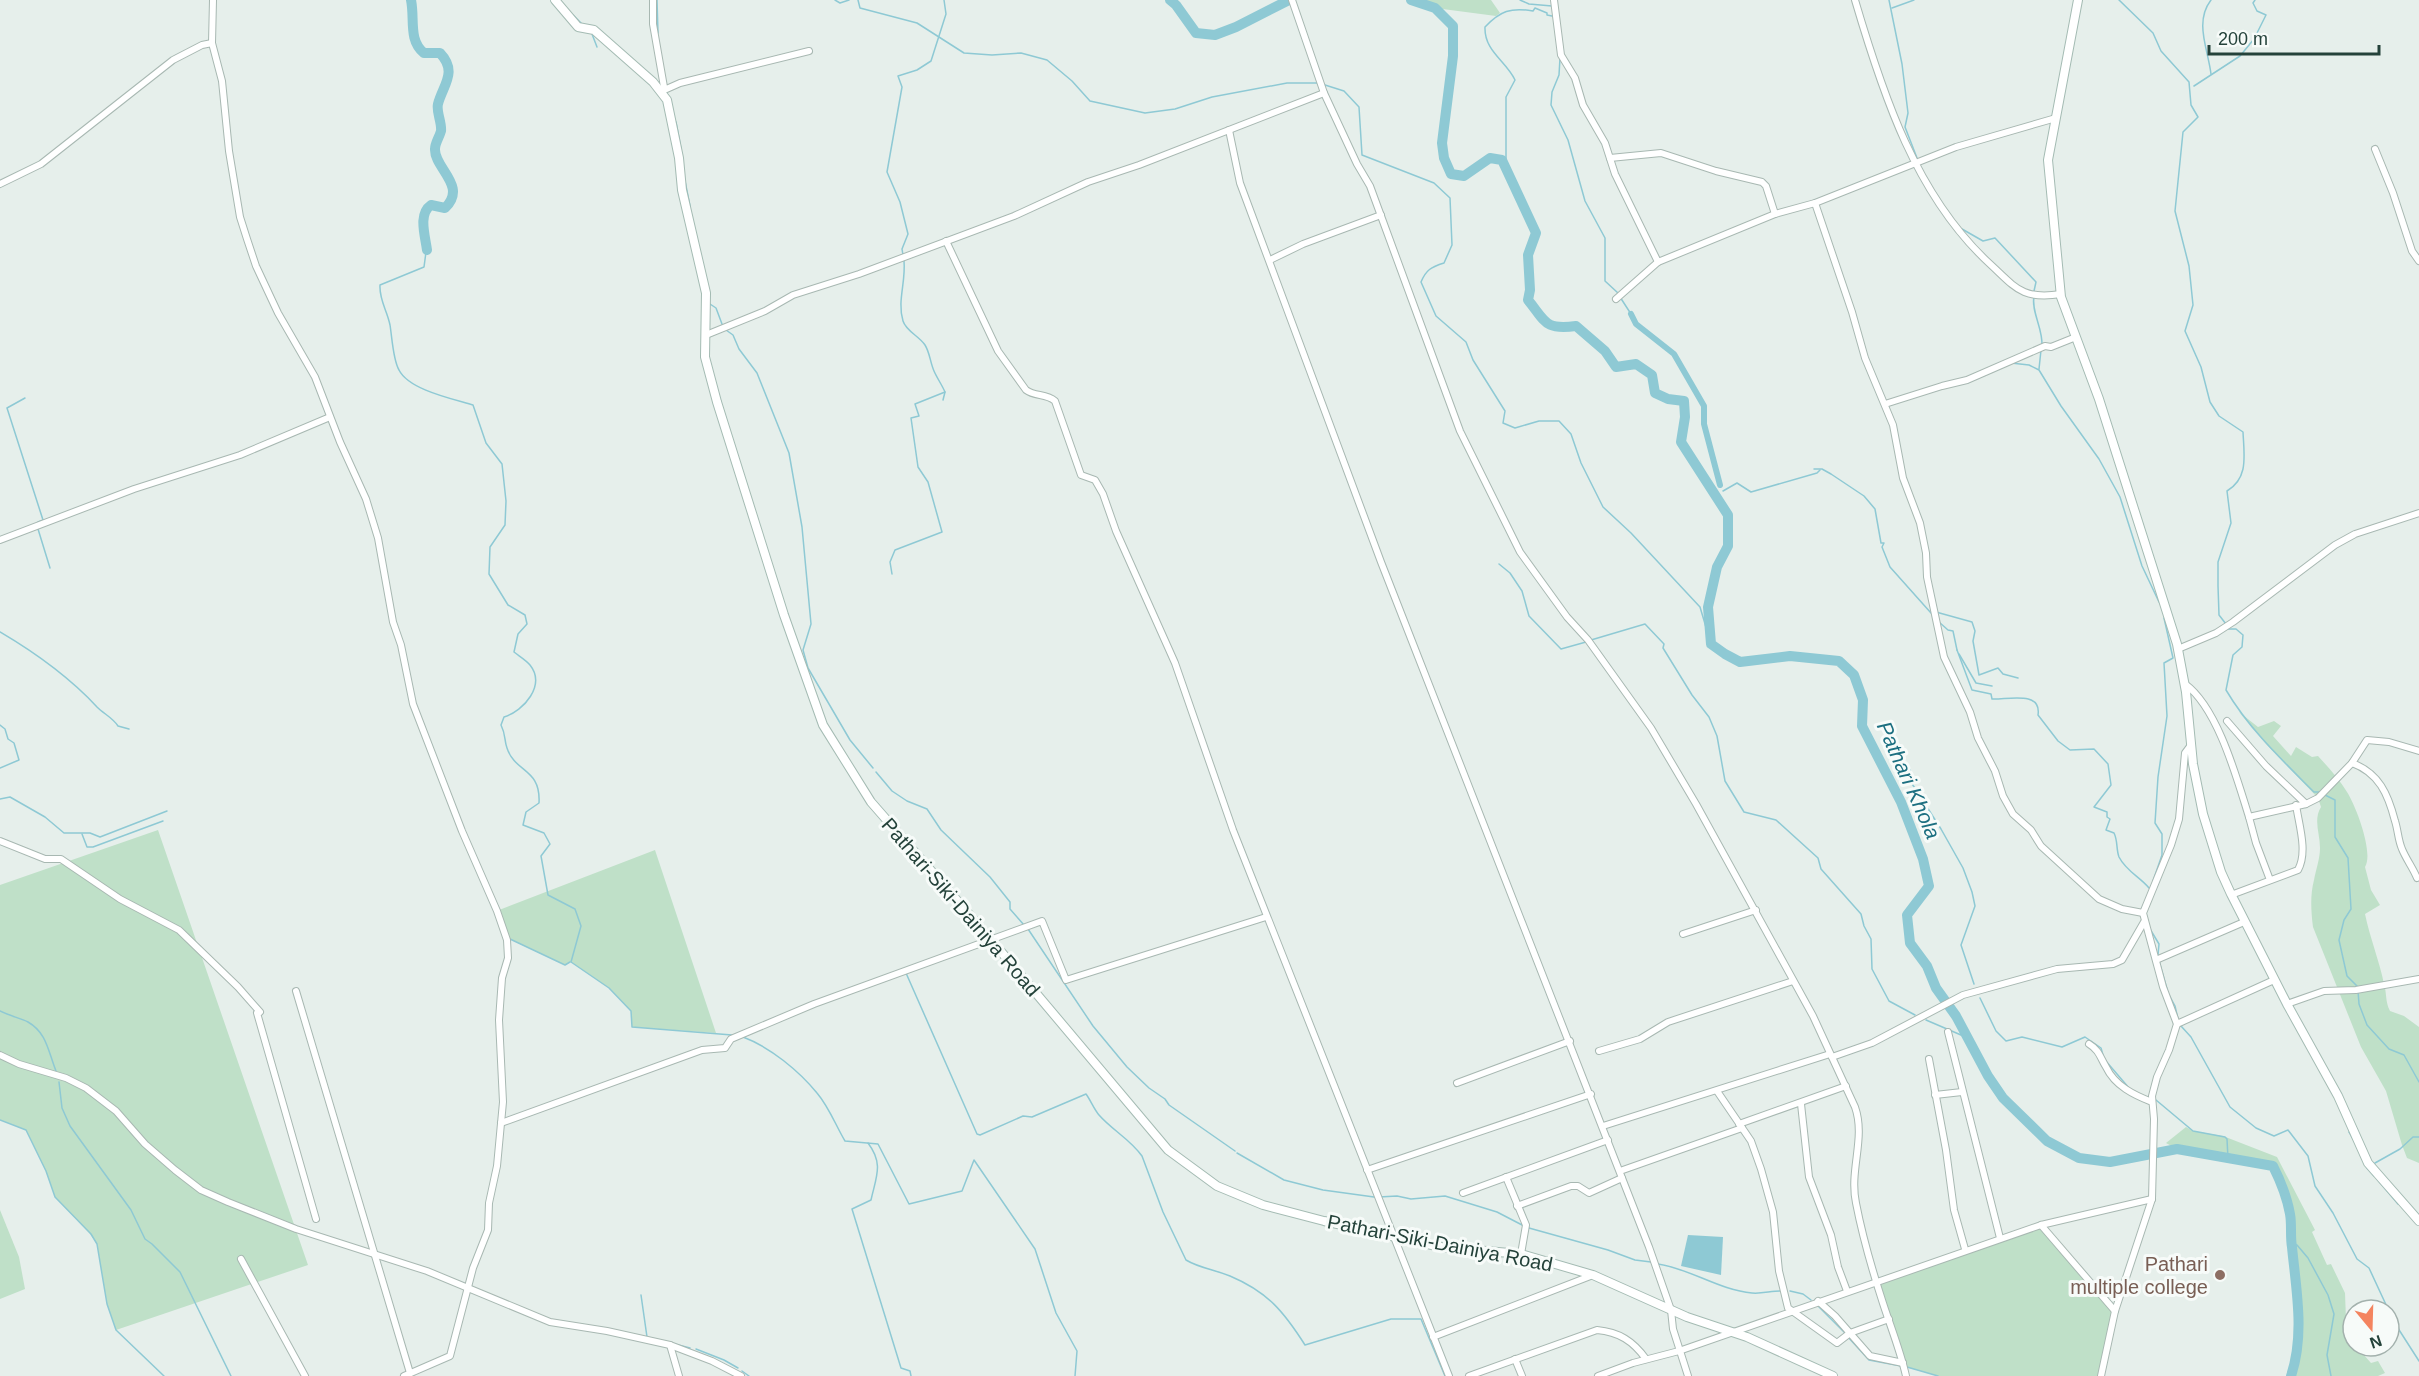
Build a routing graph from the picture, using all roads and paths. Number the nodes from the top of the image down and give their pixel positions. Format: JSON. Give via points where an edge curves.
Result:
{"nodes":[{"id":1,"x":213,"y":0,"type":"edge"},
{"id":2,"x":555,"y":0,"type":"edge"},
{"id":3,"x":653,"y":0,"type":"edge"},
{"id":4,"x":1554,"y":0,"type":"edge"},
{"id":5,"x":1855,"y":0,"type":"edge"},
{"id":6,"x":2078,"y":0,"type":"edge"},
{"id":7,"x":1293,"y":2,"type":"edge"},
{"id":8,"x":212,"y":43,"type":"junction"},
{"id":9,"x":809,"y":51,"type":"dead end"},
{"id":10,"x":662,"y":91,"type":"junction"},
{"id":11,"x":1324,"y":93,"type":"junction"},
{"id":12,"x":2056,"y":118,"type":"junction"},
{"id":13,"x":1229,"y":130,"type":"junction"},
{"id":14,"x":2374,"y":149,"type":"dead end"},
{"id":15,"x":1610,"y":158,"type":"junction"},
{"id":16,"x":1915,"y":163,"type":"junction"},
{"id":17,"x":0,"y":184,"type":"edge"},
{"id":18,"x":1815,"y":203,"type":"junction"},
{"id":19,"x":1775,"y":214,"type":"junction"},
{"id":20,"x":1381,"y":215,"type":"junction"},
{"id":21,"x":946,"y":241,"type":"junction"},
{"id":22,"x":1270,"y":260,"type":"junction"},
{"id":23,"x":2419,"y":261,"type":"edge"},
{"id":24,"x":1658,"y":262,"type":"junction"},
{"id":25,"x":2061,"y":294,"type":"junction"},
{"id":26,"x":1616,"y":299,"type":"dead end"},
{"id":27,"x":706,"y":335,"type":"junction"},
{"id":28,"x":2076,"y":337,"type":"junction"},
{"id":29,"x":1886,"y":404,"type":"junction"},
{"id":30,"x":330,"y":417,"type":"junction"},
{"id":31,"x":2419,"y":513,"type":"edge"},
{"id":32,"x":0,"y":540,"type":"edge"},
{"id":33,"x":2178,"y":649,"type":"junction"},
{"id":34,"x":2185,"y":684,"type":"junction"},
{"id":35,"x":2227,"y":721,"type":"dead end"},
{"id":36,"x":2191,"y":745,"type":"junction"},
{"id":37,"x":2419,"y":751,"type":"edge"},
{"id":38,"x":2352,"y":763,"type":"junction"},
{"id":39,"x":2306,"y":804,"type":"junction"},
{"id":40,"x":2296,"y":805,"type":"junction"},
{"id":41,"x":2249,"y":817,"type":"junction"},
{"id":42,"x":0,"y":841,"type":"edge"},
{"id":43,"x":2418,"y":878,"type":"edge"},
{"id":44,"x":2270,"y":880,"type":"junction"},
{"id":45,"x":2231,"y":895,"type":"junction"},
{"id":46,"x":1756,"y":910,"type":"junction"},
{"id":47,"x":2143,"y":913,"type":"junction"},
{"id":48,"x":1266,"y":917,"type":"junction"},
{"id":49,"x":2144,"y":922,"type":"junction"},
{"id":50,"x":2244,"y":922,"type":"junction"},
{"id":51,"x":1683,"y":934,"type":"dead end"},
{"id":52,"x":990,"y":941,"type":"junction"},
{"id":53,"x":2156,"y":960,"type":"junction"},
{"id":54,"x":2419,"y":979,"type":"edge"},
{"id":55,"x":2274,"y":980,"type":"junction"},
{"id":56,"x":1793,"y":981,"type":"junction"},
{"id":57,"x":296,"y":991,"type":"dead end"},
{"id":58,"x":2287,"y":1004,"type":"junction"},
{"id":59,"x":2177,"y":1024,"type":"junction"},
{"id":60,"x":1948,"y":1032,"type":"dead end"},
{"id":61,"x":1569,"y":1041,"type":"junction"},
{"id":62,"x":2089,"y":1044,"type":"dead end"},
{"id":63,"x":1599,"y":1052,"type":"dead end"},
{"id":64,"x":0,"y":1055,"type":"edge"},
{"id":65,"x":1831,"y":1056,"type":"junction"},
{"id":66,"x":1929,"y":1059,"type":"dead end"},
{"id":67,"x":1457,"y":1083,"type":"dead end"},
{"id":68,"x":1846,"y":1086,"type":"junction"},
{"id":69,"x":1717,"y":1091,"type":"junction"},
{"id":70,"x":1962,"y":1092,"type":"junction"},
{"id":71,"x":1591,"y":1094,"type":"junction"},
{"id":72,"x":1935,"y":1095,"type":"junction"},
{"id":73,"x":2152,"y":1102,"type":"junction"},
{"id":74,"x":1801,"y":1104,"type":"junction"},
{"id":75,"x":501,"y":1123,"type":"junction"},
{"id":76,"x":1602,"y":1126,"type":"junction"},
{"id":77,"x":1741,"y":1126,"type":"junction"},
{"id":78,"x":1608,"y":1140,"type":"junction"},
{"id":79,"x":1367,"y":1170,"type":"junction"},
{"id":80,"x":1621,"y":1174,"type":"junction"},
{"id":81,"x":1506,"y":1177,"type":"junction"},
{"id":82,"x":1463,"y":1193,"type":"dead end"},
{"id":83,"x":2152,"y":1199,"type":"junction"},
{"id":84,"x":1517,"y":1206,"type":"junction"},
{"id":85,"x":316,"y":1219,"type":"dead end"},
{"id":86,"x":2419,"y":1221,"type":"edge"},
{"id":87,"x":2041,"y":1224,"type":"junction"},
{"id":88,"x":1393,"y":1237,"type":"junction"},
{"id":89,"x":2000,"y":1238,"type":"junction"},
{"id":90,"x":1965,"y":1249,"type":"junction"},
{"id":91,"x":373,"y":1254,"type":"junction"},
{"id":92,"x":1521,"y":1254,"type":"junction"},
{"id":93,"x":241,"y":1259,"type":"dead end"},
{"id":94,"x":1593,"y":1275,"type":"junction"},
{"id":95,"x":1876,"y":1281,"type":"junction"},
{"id":96,"x":468,"y":1287,"type":"junction"},
{"id":97,"x":1847,"y":1291,"type":"junction"},
{"id":98,"x":1818,"y":1301,"type":"junction"},
{"id":99,"x":1671,"y":1310,"type":"junction"},
{"id":100,"x":1791,"y":1311,"type":"junction"},
{"id":101,"x":2115,"y":1311,"type":"junction"},
{"id":102,"x":1889,"y":1319,"type":"junction"},
{"id":103,"x":1731,"y":1332,"type":"junction"},
{"id":104,"x":1850,"y":1333,"type":"junction"},
{"id":105,"x":1432,"y":1337,"type":"junction"},
{"id":106,"x":670,"y":1345,"type":"junction"},
{"id":107,"x":1679,"y":1351,"type":"junction"},
{"id":108,"x":1515,"y":1359,"type":"junction"},
{"id":109,"x":1646,"y":1359,"type":"junction"},
{"id":110,"x":1903,"y":1363,"type":"junction"},
{"id":111,"x":1906,"y":1374,"type":"edge"},
{"id":112,"x":407,"y":1375,"type":"edge"},
{"id":113,"x":305,"y":1376,"type":"edge"},
{"id":114,"x":679,"y":1376,"type":"edge"},
{"id":115,"x":741,"y":1376,"type":"edge"},
{"id":116,"x":1449,"y":1376,"type":"edge"},
{"id":117,"x":1469,"y":1376,"type":"edge"},
{"id":118,"x":1522,"y":1376,"type":"edge"},
{"id":119,"x":1598,"y":1376,"type":"edge"},
{"id":120,"x":1688,"y":1376,"type":"edge"},
{"id":121,"x":1833,"y":1376,"type":"edge"},
{"id":122,"x":2101,"y":1376,"type":"edge"}],
"edges":[{"from":1,"to":8,"type":"street"},
{"from":2,"to":10,"type":"main road","name":"Pathari-Siki-Dainiya Road","via":[[578,27],[594,30]]},
{"from":3,"to":10,"type":"street"},
{"from":4,"to":15,"type":"street","via":[[1561,55]]},
{"from":5,"to":16,"type":"street"},
{"from":6,"to":12,"type":"main road"},
{"from":7,"to":11,"type":"street"},
{"from":8,"to":17,"type":"street","via":[[173,60],[41,164]]},
{"from":8,"to":30,"type":"street","via":[[222,81],[240,217],[256,266],[315,377]]},
{"from":9,"to":10,"type":"street"},
{"from":10,"to":27,"type":"main road","name":"Pathari-Siki-Dainiya Road","via":[[676,138],[682,190],[706,293]]},
{"from":11,"to":13,"type":"street"},
{"from":11,"to":20,"type":"street"},
{"from":12,"to":16,"type":"street"},
{"from":12,"to":25,"type":"main road","via":[[2048,160]]},
{"from":13,"to":21,"type":"street","via":[[1088,182],[1014,216]]},
{"from":13,"to":22,"type":"street","via":[[1240,183]]},
{"from":14,"to":23,"type":"street"},
{"from":15,"to":19,"type":"street","via":[[1661,153],[1762,182]]},
{"from":15,"to":24,"type":"street"},
{"from":16,"to":18,"type":"street"},
{"from":16,"to":25,"type":"street","via":[[1946,215],[1971,246],[2018,290],[2042,297]]},
{"from":18,"to":19,"type":"street"},
{"from":18,"to":29,"type":"street","via":[[1864,358]]},
{"from":19,"to":24,"type":"street"},
{"from":20,"to":22,"type":"street"},
{"from":20,"to":46,"type":"street","via":[[1460,431],[1520,552],[1651,728]]},
{"from":21,"to":27,"type":"street","via":[[793,295]]},
{"from":21,"to":48,"type":"street","via":[[998,351],[1026,390],[1055,401],[1081,475],[1095,480],[1103,494],[1175,663]]},
{"from":22,"to":61,"type":"street","via":[[1381,562]]},
{"from":24,"to":26,"type":"street"},
{"from":25,"to":28,"type":"main road"},
{"from":27,"to":52,"type":"main road","name":"Pathari-Siki-Dainiya Road","via":[[705,357],[717,402],[823,725],[871,802]]},
{"from":28,"to":29,"type":"street","via":[[2045,346],[1967,380]]},
{"from":28,"to":33,"type":"main road"},
{"from":29,"to":47,"type":"street","via":[[1903,478],[1920,523],[1926,577],[1944,657],[2003,796],[2041,846],[2099,900]]},
{"from":30,"to":32,"type":"street","via":[[240,455],[134,489]]},
{"from":30,"to":75,"type":"street","via":[[366,499],[378,538],[413,704],[507,940],[499,1020]]},
{"from":31,"to":33,"type":"street","via":[[2355,534],[2335,545],[2233,622]]},
{"from":33,"to":34,"type":"main road"},
{"from":34,"to":36,"type":"main road"},
{"from":34,"to":41,"type":"street","via":[[2202,701],[2214,724],[2235,769]]},
{"from":35,"to":39,"type":"street"},
{"from":36,"to":45,"type":"main road","via":[[2203,814]]},
{"from":36,"to":47,"type":"street","via":[[2185,753],[2179,819]]},
{"from":37,"to":38,"type":"street","via":[[2367,740]]},
{"from":38,"to":39,"type":"street","via":[[2318,798]]},
{"from":38,"to":43,"type":"street","via":[[2367,768],[2380,783],[2396,822],[2402,851]]},
{"from":39,"to":40,"type":"street"},
{"from":40,"to":41,"type":"street"},
{"from":40,"to":44,"type":"street","via":[[2302,847],[2300,867]]},
{"from":41,"to":44,"type":"street"},
{"from":42,"to":85,"type":"street","via":[[45,859],[61,859],[179,930],[238,987],[258,1013]]},
{"from":44,"to":45,"type":"street"},
{"from":45,"to":50,"type":"main road"},
{"from":46,"to":51,"type":"street"},
{"from":46,"to":56,"type":"street"},
{"from":47,"to":49,"type":"street"},
{"from":48,"to":52,"type":"street","via":[[1066,980],[1042,921]]},
{"from":48,"to":79,"type":"street"},
{"from":49,"to":53,"type":"street"},
{"from":49,"to":65,"type":"street","via":[[2122,960],[2113,964],[2057,969],[1963,996],[1872,1043]]},
{"from":50,"to":53,"type":"street"},
{"from":50,"to":55,"type":"main road"},
{"from":52,"to":75,"type":"street","via":[[772,1021],[731,1039],[725,1048],[702,1050]]},
{"from":52,"to":88,"type":"main road","name":"Pathari-Siki-Dainiya Road","via":[[1168,1150],[1191,1168],[1217,1186],[1263,1205]]},
{"from":53,"to":59,"type":"street"},
{"from":54,"to":58,"type":"street","via":[[2357,990],[2324,991]]},
{"from":55,"to":58,"type":"main road"},
{"from":55,"to":59,"type":"street"},
{"from":56,"to":63,"type":"street","via":[[1668,1022],[1640,1039]]},
{"from":56,"to":65,"type":"street"},
{"from":57,"to":91,"type":"street"},
{"from":58,"to":86,"type":"main road","via":[[2338,1096],[2368,1163]]},
{"from":59,"to":73,"type":"street"},
{"from":60,"to":70,"type":"street"},
{"from":61,"to":67,"type":"street"},
{"from":61,"to":71,"type":"street"},
{"from":62,"to":73,"type":"street","via":[[2097,1049],[2116,1081]]},
{"from":64,"to":91,"type":"street","via":[[86,1088],[201,1190],[296,1229]]},
{"from":65,"to":68,"type":"street"},
{"from":65,"to":69,"type":"street"},
{"from":66,"to":72,"type":"street"},
{"from":68,"to":74,"type":"street"},
{"from":68,"to":95,"type":"street","via":[[1860,1120],[1854,1188]]},
{"from":69,"to":76,"type":"street"},
{"from":69,"to":77,"type":"street"},
{"from":70,"to":72,"type":"street"},
{"from":70,"to":89,"type":"street"},
{"from":71,"to":76,"type":"street"},
{"from":71,"to":79,"type":"street"},
{"from":72,"to":90,"type":"street","via":[[1954,1210]]},
{"from":73,"to":83,"type":"street"},
{"from":74,"to":77,"type":"street"},
{"from":74,"to":97,"type":"street","via":[[1809,1178]]},
{"from":75,"to":96,"type":"street","via":[[488,1230]]},
{"from":76,"to":78,"type":"street"},
{"from":77,"to":80,"type":"street"},
{"from":77,"to":100,"type":"street","via":[[1757,1155],[1771,1203],[1779,1271]]},
{"from":78,"to":80,"type":"street"},
{"from":78,"to":81,"type":"street"},
{"from":79,"to":88,"type":"street"},
{"from":80,"to":84,"type":"street","via":[[1589,1193],[1571,1186]]},
{"from":80,"to":99,"type":"street"},
{"from":81,"to":82,"type":"street"},
{"from":81,"to":84,"type":"street"},
{"from":83,"to":87,"type":"street"},
{"from":83,"to":101,"type":"street"},
{"from":84,"to":92,"type":"street","via":[[1526,1225]]},
{"from":87,"to":89,"type":"street"},
{"from":87,"to":101,"type":"street"},
{"from":88,"to":92,"type":"main road","name":"Pathari-Siki-Dainiya Road","via":[[1442,1247]]},
{"from":88,"to":105,"type":"street"},
{"from":89,"to":90,"type":"street"},
{"from":90,"to":95,"type":"street"},
{"from":91,"to":96,"type":"street"},
{"from":91,"to":112,"type":"street"},
{"from":92,"to":94,"type":"main road","name":"Pathari-Siki-Dainiya Road"},
{"from":93,"to":113,"type":"street"},
{"from":94,"to":99,"type":"main road","name":"Pathari-Siki-Dainiya Road"},
{"from":94,"to":105,"type":"street"},
{"from":95,"to":97,"type":"street"},
{"from":95,"to":102,"type":"street"},
{"from":96,"to":106,"type":"street","via":[[550,1322]]},
{"from":96,"to":112,"type":"street","via":[[450,1356]]},
{"from":97,"to":98,"type":"street"},
{"from":98,"to":100,"type":"street"},
{"from":98,"to":104,"type":"street"},
{"from":99,"to":103,"type":"main road","name":"Pathari-Siki-Dainiya Road"},
{"from":99,"to":107,"type":"street"},
{"from":100,"to":103,"type":"street"},
{"from":100,"to":104,"type":"street","via":[[1837,1343]]},
{"from":101,"to":122,"type":"street"},
{"from":102,"to":104,"type":"street"},
{"from":102,"to":110,"type":"street"},
{"from":103,"to":107,"type":"street"},
{"from":103,"to":121,"type":"main road","name":"Pathari-Siki-Dainiya Road"},
{"from":104,"to":110,"type":"street","via":[[1870,1356]]},
{"from":105,"to":116,"type":"street"},
{"from":106,"to":114,"type":"street"},
{"from":106,"to":115,"type":"street"},
{"from":107,"to":109,"type":"street"},
{"from":107,"to":120,"type":"street"},
{"from":108,"to":109,"type":"street","via":[[1597,1330],[1624,1337]]},
{"from":108,"to":117,"type":"street"},
{"from":108,"to":118,"type":"street"},
{"from":109,"to":119,"type":"street"},
{"from":110,"to":111,"type":"street"}]}
